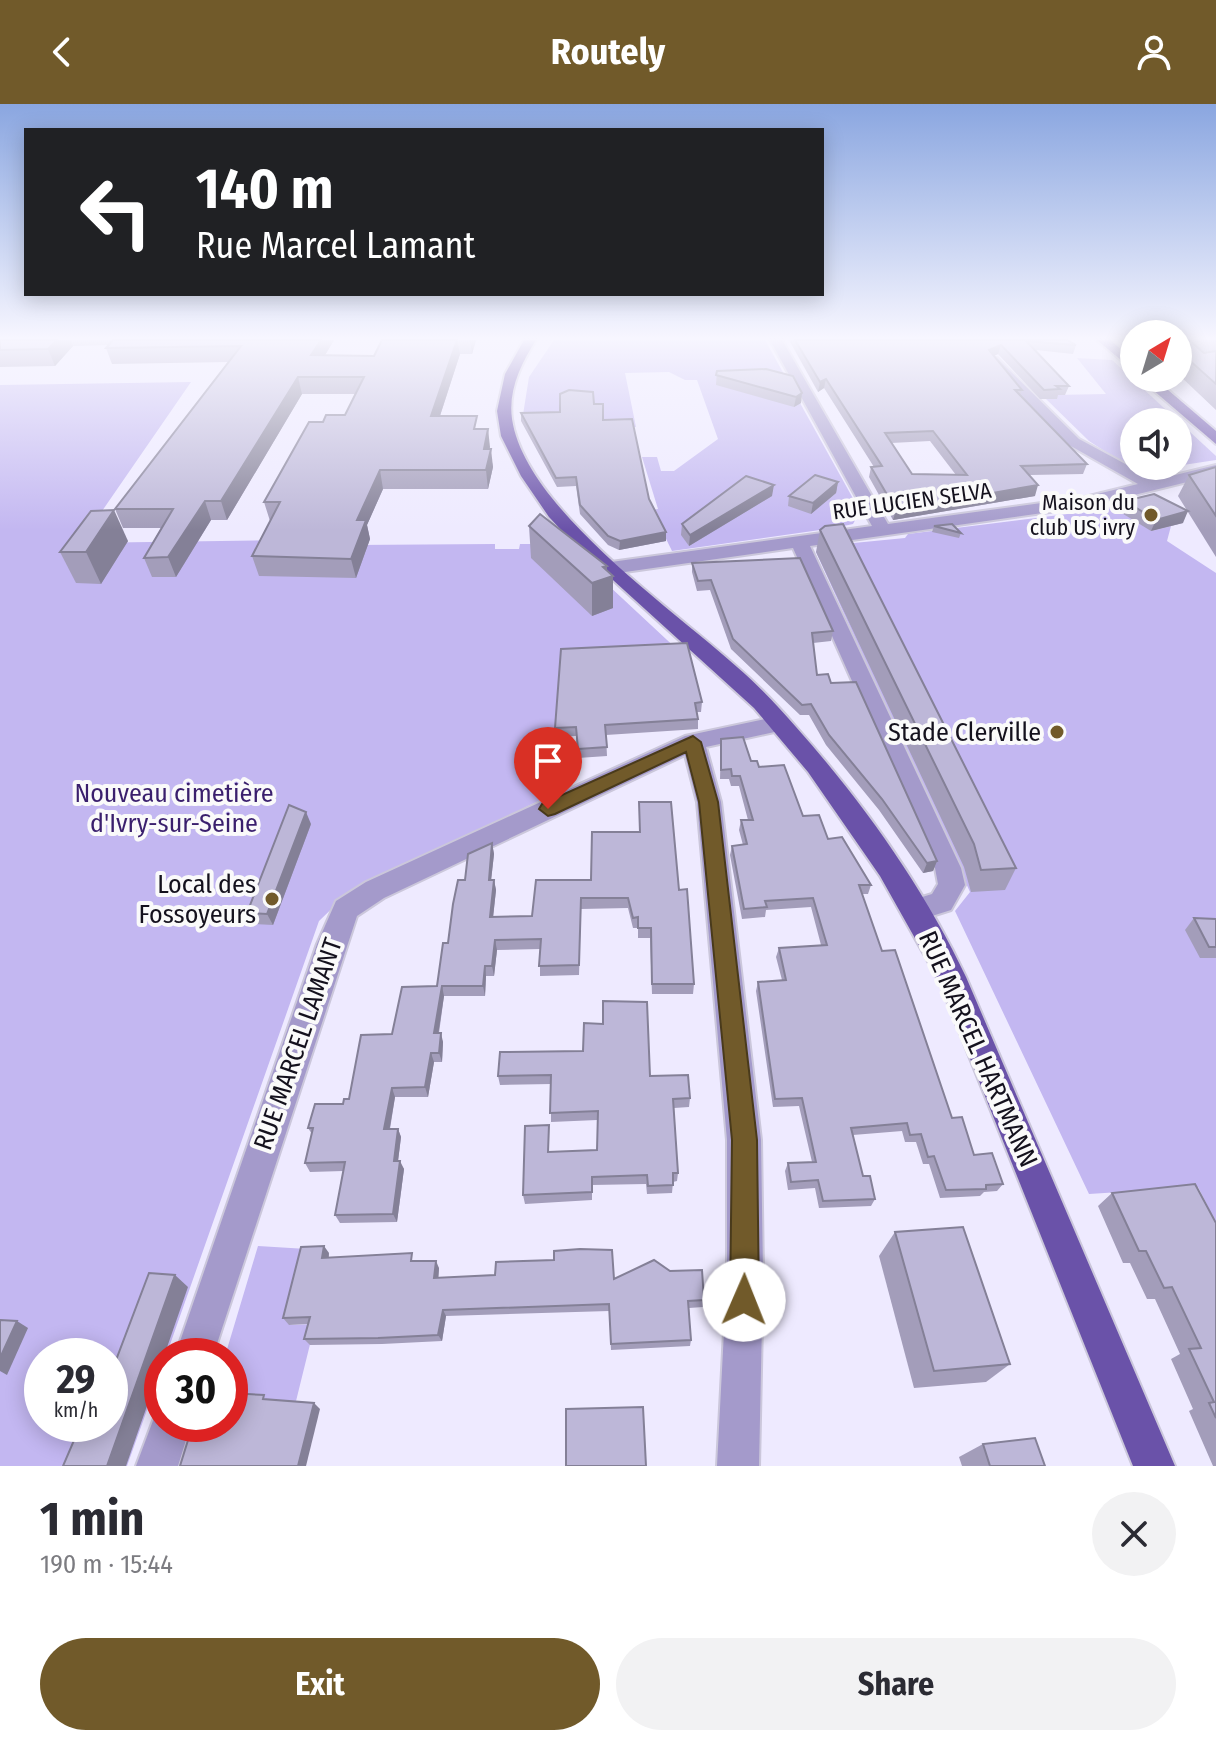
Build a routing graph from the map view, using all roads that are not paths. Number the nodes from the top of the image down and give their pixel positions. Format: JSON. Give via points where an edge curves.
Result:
{"nodes":[{"id":1,"x":504,"y":404,"type":"edge"},
{"id":2,"x":812,"y":404,"type":"edge"},
{"id":3,"x":1034,"y":404,"type":"edge"},
{"id":4,"x":1175,"y":404,"type":"edge"},
{"id":5,"x":1216,"y":439,"type":"edge"},
{"id":6,"x":1216,"y":470,"type":"edge"},
{"id":7,"x":1152,"y":485,"type":"junction"},
{"id":8,"x":883,"y":530,"type":"junction"},
{"id":9,"x":799,"y":541,"type":"junction"},
{"id":10,"x":611,"y":568,"type":"junction"},
{"id":11,"x":780,"y":724,"type":"junction"},
{"id":12,"x":693,"y":742,"type":"junction"},
{"id":13,"x":916,"y":910,"type":"junction"},
{"id":14,"x":200,"y":1338,"type":"edge"},
{"id":15,"x":165,"y":1442,"type":"edge"},
{"id":16,"x":157,"y":1466,"type":"edge"},
{"id":17,"x":738,"y":1466,"type":"edge"},
{"id":18,"x":1154,"y":1466,"type":"edge"}],
"edges":[{"from":1,"to":10,"type":"main road","name":"RUE MARCEL HARTMANN","via":[[506,430],[547,502]]},
{"from":2,"to":8,"type":"street"},
{"from":3,"to":7,"type":"street","via":[[1074,442]]},
{"from":4,"to":5,"type":"main road"},
{"from":6,"to":7,"type":"street","name":"RUE LUCIEN SELVA"},
{"from":7,"to":8,"type":"street","name":"RUE LUCIEN SELVA","via":[[1085,502]]},
{"from":8,"to":9,"type":"street","name":"RUE LUCIEN SELVA"},
{"from":9,"to":10,"type":"street","name":"RUE LUCIEN SELVA"},
{"from":9,"to":13,"type":"street","via":[[948,868],[952,885],[941,902]]},
{"from":10,"to":11,"type":"main road","name":"RUE MARCEL HARTMANN","via":[[724,665]]},
{"from":11,"to":12,"type":"street","name":"RUE MARCEL LAMANT"},
{"from":11,"to":13,"type":"main road","name":"RUE MARCEL HARTMANN","via":[[858,821]]},
{"from":12,"to":14,"type":"street","name":"RUE MARCEL LAMANT","via":[[375,890],[346,909]]},
{"from":12,"to":17,"type":"street","via":[[709,802],[744,1140]]},
{"from":13,"to":18,"type":"main road","name":"RUE MARCEL HARTMANN","via":[[952,977]]},
{"from":15,"to":16,"type":"street"}]}
